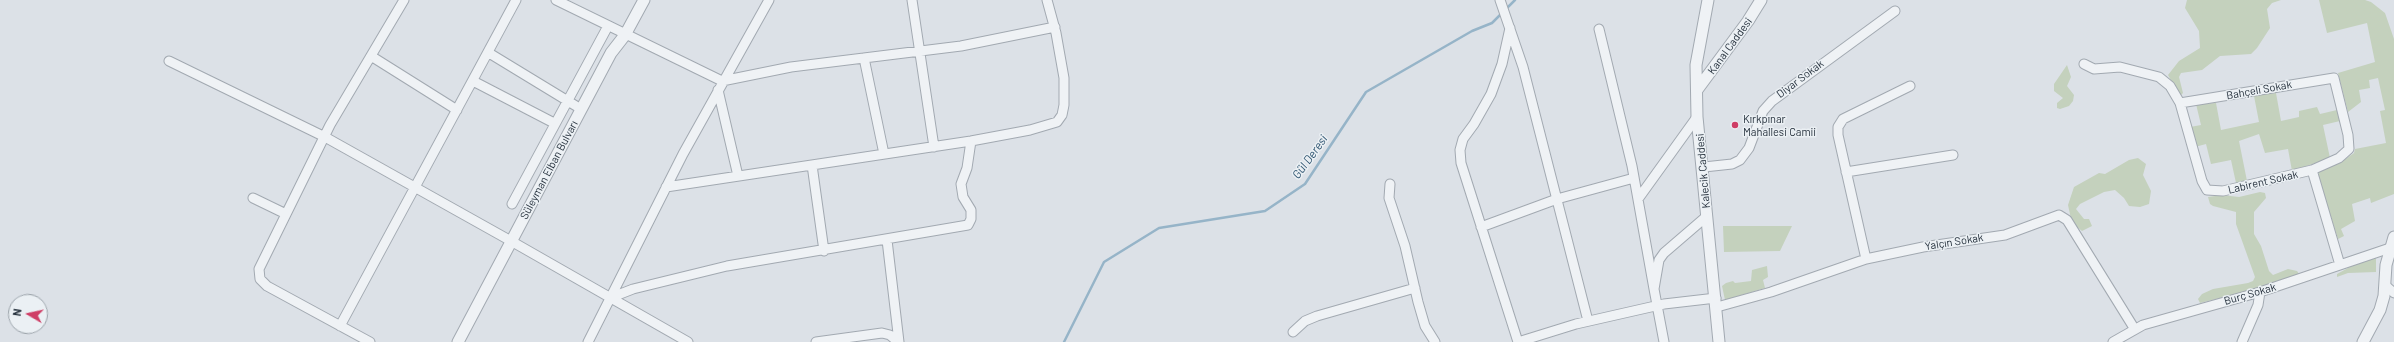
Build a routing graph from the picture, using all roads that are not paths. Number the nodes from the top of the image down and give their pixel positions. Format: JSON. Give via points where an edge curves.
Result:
{"nodes":[{"id":1,"x":404,"y":0,"type":"edge"},
{"id":2,"x":516,"y":0,"type":"edge"},
{"id":3,"x":556,"y":0,"type":"edge"},
{"id":4,"x":644,"y":0,"type":"edge"},
{"id":5,"x":769,"y":0,"type":"edge"},
{"id":6,"x":912,"y":0,"type":"edge"},
{"id":7,"x":1047,"y":0,"type":"edge"},
{"id":8,"x":1500,"y":0,"type":"edge"},
{"id":9,"x":1708,"y":0,"type":"edge"},
{"id":10,"x":1761,"y":0,"type":"edge"},
{"id":11,"x":1895,"y":11,"type":"dead end"},
{"id":12,"x":608,"y":26,"type":"junction"},
{"id":13,"x":1054,"y":27,"type":"junction"},
{"id":14,"x":1510,"y":28,"type":"junction"},
{"id":15,"x":1599,"y":29,"type":"dead end"},
{"id":16,"x":625,"y":35,"type":"junction"},
{"id":17,"x":920,"y":51,"type":"junction"},
{"id":18,"x":489,"y":53,"type":"junction"},
{"id":19,"x":371,"y":56,"type":"junction"},
{"id":20,"x":864,"y":58,"type":"junction"},
{"id":21,"x":169,"y":61,"type":"dead end"},
{"id":22,"x":2084,"y":64,"type":"dead end"},
{"id":23,"x":473,"y":81,"type":"junction"},
{"id":24,"x":722,"y":81,"type":"junction"},
{"id":25,"x":1910,"y":86,"type":"dead end"},
{"id":26,"x":718,"y":90,"type":"junction"},
{"id":27,"x":1697,"y":90,"type":"junction"},
{"id":28,"x":567,"y":100,"type":"junction"},
{"id":29,"x":2180,"y":103,"type":"junction"},
{"id":30,"x":581,"y":109,"type":"junction"},
{"id":31,"x":457,"y":110,"type":"junction"},
{"id":32,"x":1698,"y":117,"type":"junction"},
{"id":33,"x":554,"y":123,"type":"junction"},
{"id":34,"x":325,"y":137,"type":"junction"},
{"id":35,"x":971,"y":141,"type":"junction"},
{"id":36,"x":934,"y":147,"type":"junction"},
{"id":37,"x":884,"y":154,"type":"junction"},
{"id":38,"x":1953,"y":155,"type":"dead end"},
{"id":39,"x":812,"y":165,"type":"junction"},
{"id":40,"x":1704,"y":167,"type":"junction"},
{"id":41,"x":2312,"y":170,"type":"junction"},
{"id":42,"x":1846,"y":172,"type":"junction"},
{"id":43,"x":738,"y":176,"type":"junction"},
{"id":44,"x":1634,"y":178,"type":"junction"},
{"id":45,"x":1390,"y":184,"type":"dead end"},
{"id":46,"x":666,"y":187,"type":"junction"},
{"id":47,"x":414,"y":188,"type":"junction"},
{"id":48,"x":253,"y":198,"type":"dead end"},
{"id":49,"x":1557,"y":199,"type":"junction"},
{"id":50,"x":1638,"y":200,"type":"junction"},
{"id":51,"x":512,"y":204,"type":"dead end"},
{"id":52,"x":286,"y":214,"type":"junction"},
{"id":53,"x":1708,"y":216,"type":"junction"},
{"id":54,"x":1481,"y":227,"type":"junction"},
{"id":55,"x":2394,"y":237,"type":"edge"},
{"id":56,"x":887,"y":240,"type":"junction"},
{"id":57,"x":512,"y":241,"type":"junction"},
{"id":58,"x":824,"y":251,"type":"junction"},
{"id":59,"x":2390,"y":252,"type":"edge"},
{"id":60,"x":1866,"y":260,"type":"junction"},
{"id":61,"x":2340,"y":265,"type":"junction"},
{"id":62,"x":2385,"y":285,"type":"junction"},
{"id":63,"x":1415,"y":288,"type":"junction"},
{"id":64,"x":1654,"y":289,"type":"junction"},
{"id":65,"x":2260,"y":292,"type":"junction"},
{"id":66,"x":2394,"y":293,"type":"edge"},
{"id":67,"x":610,"y":298,"type":"junction"},
{"id":68,"x":1716,"y":303,"type":"junction"},
{"id":69,"x":1656,"y":306,"type":"junction"},
{"id":70,"x":1588,"y":321,"type":"junction"},
{"id":71,"x":340,"y":326,"type":"junction"},
{"id":72,"x":2134,"y":328,"type":"junction"},
{"id":73,"x":1293,"y":332,"type":"dead end"},
{"id":74,"x":370,"y":342,"type":"edge"},
{"id":75,"x":458,"y":342,"type":"edge"},
{"id":76,"x":588,"y":342,"type":"edge"},
{"id":77,"x":688,"y":342,"type":"edge"},
{"id":78,"x":816,"y":342,"type":"edge"},
{"id":79,"x":899,"y":342,"type":"edge"},
{"id":80,"x":1435,"y":342,"type":"edge"},
{"id":81,"x":1518,"y":342,"type":"edge"},
{"id":82,"x":1664,"y":342,"type":"edge"},
{"id":83,"x":1719,"y":342,"type":"edge"},
{"id":84,"x":2113,"y":342,"type":"edge"},
{"id":85,"x":2242,"y":342,"type":"edge"},
{"id":86,"x":2363,"y":342,"type":"edge"}],
"edges":[{"from":1,"to":19,"type":"street"},
{"from":2,"to":18,"type":"street"},
{"from":3,"to":12,"type":"street"},
{"from":4,"to":16,"type":"street","name":"Süleyman Elban Bulvarı"},
{"from":5,"to":24,"type":"street"},
{"from":6,"to":17,"type":"street"},
{"from":7,"to":13,"type":"street"},
{"from":8,"to":14,"type":"street"},
{"from":9,"to":27,"type":"street","name":"Kalecik Caddesi","via":[[1697,60]]},
{"from":10,"to":27,"type":"street","name":"Kanal Caddesi"},
{"from":11,"to":40,"type":"street","name":"Diyar Sokak","via":[[1772,101],[1763,111],[1749,148],[1740,160],[1732,164]]},
{"from":12,"to":16,"type":"street"},
{"from":12,"to":28,"type":"street"},
{"from":13,"to":17,"type":"street","via":[[960,46]]},
{"from":13,"to":35,"type":"street","via":[[1064,78],[1062,115],[1057,122]]},
{"from":14,"to":49,"type":"street","via":[[1523,67]]},
{"from":14,"to":54,"type":"street","via":[[1502,64],[1491,94],[1463,139],[1460,150],[1461,163]]},
{"from":15,"to":44,"type":"street"},
{"from":16,"to":24,"type":"street"},
{"from":16,"to":30,"type":"street","name":"Süleyman Elban Bulvarı","via":[[611,52]]},
{"from":17,"to":20,"type":"street"},
{"from":17,"to":36,"type":"street"},
{"from":18,"to":23,"type":"street"},
{"from":18,"to":28,"type":"street"},
{"from":19,"to":31,"type":"street"},
{"from":19,"to":34,"type":"street"},
{"from":20,"to":24,"type":"street","via":[[792,67]]},
{"from":20,"to":37,"type":"street"},
{"from":21,"to":34,"type":"street"},
{"from":22,"to":29,"type":"street","via":[[2094,69],[2120,67],[2159,77],[2170,86]]},
{"from":23,"to":31,"type":"street"},
{"from":23,"to":33,"type":"street"},
{"from":24,"to":26,"type":"street"},
{"from":25,"to":42,"type":"street","via":[[1840,122],[1838,135]]},
{"from":26,"to":43,"type":"street"},
{"from":26,"to":46,"type":"street"},
{"from":27,"to":32,"type":"street","name":"Kalecik Caddesi"},
{"from":28,"to":30,"type":"street"},
{"from":28,"to":33,"type":"street"},
{"from":29,"to":41,"type":"street","name":"Labirent Sokak","via":[[2202,181],[2207,190],[2223,191]]},
{"from":29,"to":41,"type":"street","name":"Bahçeli Sokak","via":[[2334,78],[2348,135],[2349,150],[2339,158]]},
{"from":30,"to":57,"type":"street","name":"Süleyman Elban Bulvarı"},
{"from":31,"to":47,"type":"street"},
{"from":32,"to":40,"type":"street","name":"Kalecik Caddesi"},
{"from":32,"to":50,"type":"street"},
{"from":33,"to":51,"type":"street"},
{"from":34,"to":47,"type":"street"},
{"from":34,"to":52,"type":"street"},
{"from":35,"to":36,"type":"street"},
{"from":35,"to":56,"type":"street","via":[[967,168],[961,184],[963,197],[970,210],[971,219],[968,225]]},
{"from":36,"to":37,"type":"street"},
{"from":37,"to":39,"type":"street"},
{"from":38,"to":42,"type":"street"},
{"from":39,"to":43,"type":"street"},
{"from":39,"to":58,"type":"street"},
{"from":40,"to":53,"type":"street","name":"Kalecik Caddesi"},
{"from":41,"to":61,"type":"street","name":"Labirent Sokak"},
{"from":42,"to":60,"type":"street"},
{"from":43,"to":46,"type":"street"},
{"from":44,"to":49,"type":"street"},
{"from":44,"to":50,"type":"street"},
{"from":45,"to":63,"type":"street","via":[[1389,198],[1406,246]]},
{"from":46,"to":67,"type":"street"},
{"from":47,"to":57,"type":"street"},
{"from":47,"to":71,"type":"street"},
{"from":48,"to":52,"type":"street"},
{"from":49,"to":54,"type":"street"},
{"from":49,"to":70,"type":"street"},
{"from":50,"to":64,"type":"street"},
{"from":52,"to":71,"type":"street","via":[[259,269],[260,279],[267,286]]},
{"from":53,"to":64,"type":"street","via":[[1664,253],[1659,260]]},
{"from":53,"to":68,"type":"street","name":"Kalecik Caddesi"},
{"from":54,"to":81,"type":"street"},
{"from":55,"to":59,"type":"street"},
{"from":56,"to":58,"type":"street"},
{"from":56,"to":79,"type":"street"},
{"from":57,"to":67,"type":"street"},
{"from":57,"to":75,"type":"street","name":"Süleyman Elban Bulvarı"},
{"from":58,"to":67,"type":"street","via":[[727,266],[633,289]]},
{"from":59,"to":61,"type":"street","name":"Burç Sokak"},
{"from":59,"to":62,"type":"street"},
{"from":60,"to":68,"type":"street","name":"Yalçın Sokak","via":[[1771,292]]},
{"from":60,"to":72,"type":"street","name":"Yalçın Sokak","via":[[1923,247],[2005,235],[2059,215],[2067,220]]},
{"from":61,"to":65,"type":"street","name":"Burç Sokak"},
{"from":62,"to":66,"type":"street"},
{"from":62,"to":86,"type":"street","via":[[2380,310]]},
{"from":63,"to":73,"type":"street","via":[[1317,316],[1305,321]]},
{"from":63,"to":80,"type":"street","via":[[1425,326]]},
{"from":64,"to":69,"type":"street"},
{"from":65,"to":72,"type":"street","name":"Burç Sokak"},
{"from":65,"to":85,"type":"street","via":[[2258,304]]},
{"from":67,"to":76,"type":"street"},
{"from":67,"to":77,"type":"street"},
{"from":68,"to":69,"type":"street","name":"Yalçın Sokak"},
{"from":68,"to":83,"type":"street","name":"Kalecik Caddesi"},
{"from":69,"to":70,"type":"street","name":"Yalçın Sokak"},
{"from":69,"to":82,"type":"street"},
{"from":70,"to":81,"type":"street","name":"Yalçın Sokak"},
{"from":71,"to":74,"type":"street"},
{"from":72,"to":84,"type":"street","name":"Burç Sokak"},
{"from":78,"to":79,"type":"street","via":[[882,333]]}]}
